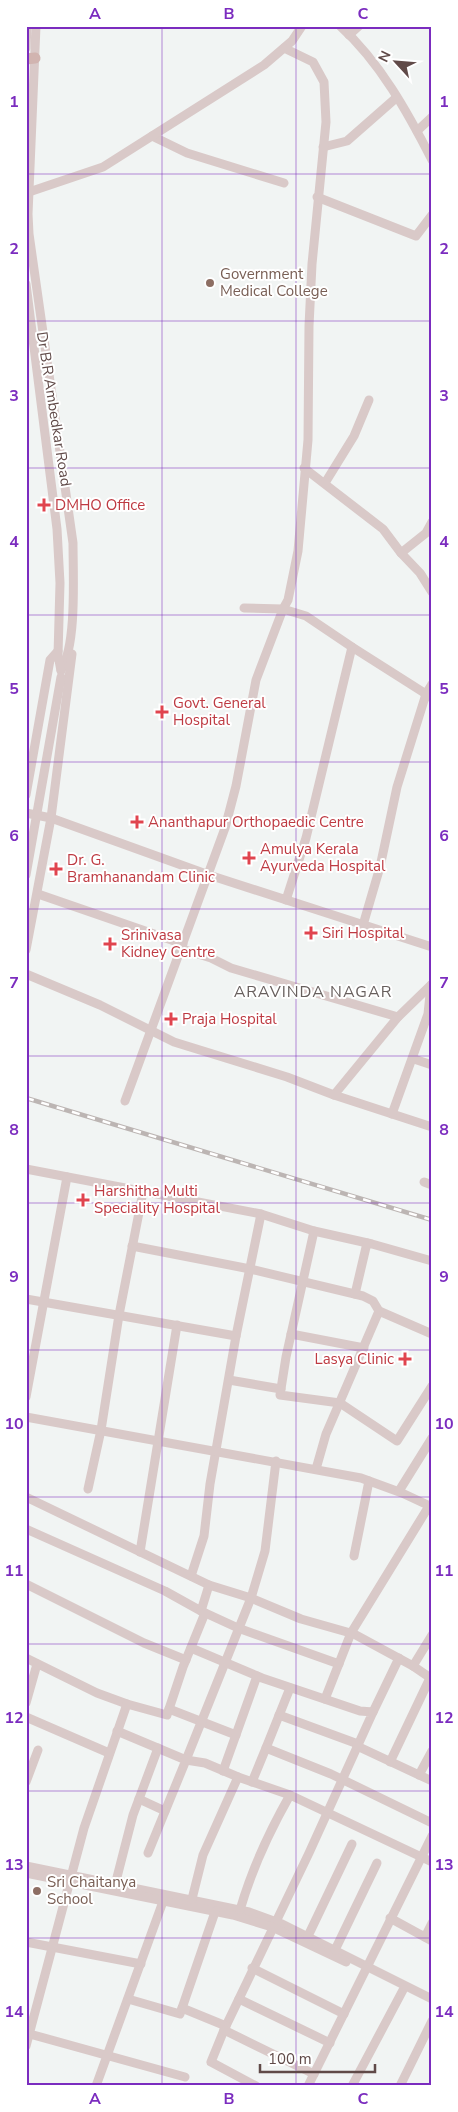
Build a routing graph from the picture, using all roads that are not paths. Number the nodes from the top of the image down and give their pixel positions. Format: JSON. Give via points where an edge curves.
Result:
{"nodes":[{"id":1,"x":27,"y":26,"type":"edge"},
{"id":2,"x":36,"y":26,"type":"edge"},
{"id":3,"x":302,"y":26,"type":"edge"},
{"id":4,"x":340,"y":26,"type":"edge"},
{"id":5,"x":359,"y":26,"type":"edge"},
{"id":6,"x":349,"y":35,"type":"junction"},
{"id":7,"x":26,"y":48,"type":"edge"},
{"id":8,"x":284,"y":48,"type":"junction"},
{"id":9,"x":31,"y":59,"type":"edge"},
{"id":10,"x":396,"y":98,"type":"junction"},
{"id":11,"x":432,"y":117,"type":"edge"},
{"id":12,"x":417,"y":131,"type":"junction"},
{"id":13,"x":152,"y":136,"type":"junction"},
{"id":14,"x":323,"y":147,"type":"junction"},
{"id":15,"x":431,"y":157,"type":"edge"},
{"id":16,"x":284,"y":183,"type":"dead end"},
{"id":17,"x":27,"y":193,"type":"edge"},
{"id":18,"x":317,"y":197,"type":"junction"},
{"id":19,"x":432,"y":214,"type":"edge"},
{"id":20,"x":26,"y":284,"type":"edge"},
{"id":21,"x":369,"y":400,"type":"dead end"},
{"id":22,"x":304,"y":468,"type":"junction"},
{"id":23,"x":324,"y":483,"type":"junction"},
{"id":24,"x":432,"y":522,"type":"edge"},
{"id":25,"x":401,"y":553,"type":"junction"},
{"id":26,"x":432,"y":592,"type":"edge"},
{"id":27,"x":244,"y":608,"type":"dead end"},
{"id":28,"x":282,"y":610,"type":"junction"},
{"id":29,"x":352,"y":647,"type":"junction"},
{"id":30,"x":58,"y":651,"type":"junction"},
{"id":31,"x":69,"y":651,"type":"junction"},
{"id":32,"x":61,"y":673,"type":"junction"},
{"id":33,"x":432,"y":684,"type":"edge"},
{"id":34,"x":429,"y":696,"type":"edge"},
{"id":35,"x":28,"y":768,"type":"edge"},
{"id":36,"x":27,"y":780,"type":"edge"},
{"id":37,"x":26,"y":795,"type":"edge"},
{"id":38,"x":26,"y":813,"type":"edge"},
{"id":39,"x":51,"y":818,"type":"junction"},
{"id":40,"x":26,"y":875,"type":"edge"},
{"id":41,"x":208,"y":875,"type":"junction"},
{"id":42,"x":38,"y":894,"type":"junction"},
{"id":43,"x":286,"y":900,"type":"junction"},
{"id":44,"x":363,"y":925,"type":"junction"},
{"id":45,"x":182,"y":947,"type":"junction"},
{"id":46,"x":432,"y":947,"type":"edge"},
{"id":47,"x":26,"y":950,"type":"edge"},
{"id":48,"x":26,"y":974,"type":"edge"},
{"id":49,"x":431,"y":984,"type":"edge"},
{"id":50,"x":430,"y":1014,"type":"edge"},
{"id":51,"x":398,"y":1016,"type":"junction"},
{"id":52,"x":151,"y":1031,"type":"junction"},
{"id":53,"x":414,"y":1059,"type":"junction"},
{"id":54,"x":432,"y":1065,"type":"edge"},
{"id":55,"x":334,"y":1095,"type":"junction"},
{"id":56,"x":125,"y":1101,"type":"dead end"},
{"id":57,"x":392,"y":1114,"type":"junction"},
{"id":58,"x":432,"y":1128,"type":"edge"},
{"id":59,"x":26,"y":1169,"type":"edge"},
{"id":60,"x":67,"y":1177,"type":"junction"},
{"id":61,"x":143,"y":1192,"type":"junction"},
{"id":62,"x":262,"y":1214,"type":"junction"},
{"id":63,"x":314,"y":1231,"type":"junction"},
{"id":64,"x":367,"y":1243,"type":"junction"},
{"id":65,"x":132,"y":1246,"type":"junction"},
{"id":66,"x":432,"y":1262,"type":"edge"},
{"id":67,"x":250,"y":1269,"type":"junction"},
{"id":68,"x":302,"y":1281,"type":"junction"},
{"id":69,"x":355,"y":1294,"type":"junction"},
{"id":70,"x":26,"y":1299,"type":"edge"},
{"id":71,"x":44,"y":1302,"type":"junction"},
{"id":72,"x":379,"y":1311,"type":"junction"},
{"id":73,"x":119,"y":1315,"type":"junction"},
{"id":74,"x":177,"y":1325,"type":"junction"},
{"id":75,"x":291,"y":1334,"type":"junction"},
{"id":76,"x":432,"y":1334,"type":"edge"},
{"id":77,"x":236,"y":1336,"type":"junction"},
{"id":78,"x":364,"y":1348,"type":"junction"},
{"id":79,"x":229,"y":1380,"type":"junction"},
{"id":80,"x":432,"y":1386,"type":"edge"},
{"id":81,"x":281,"y":1389,"type":"junction"},
{"id":82,"x":26,"y":1397,"type":"edge"},
{"id":83,"x":340,"y":1403,"type":"junction"},
{"id":84,"x":26,"y":1417,"type":"edge"},
{"id":85,"x":101,"y":1430,"type":"junction"},
{"id":86,"x":432,"y":1438,"type":"edge"},
{"id":87,"x":157,"y":1442,"type":"junction"},
{"id":88,"x":216,"y":1452,"type":"junction"},
{"id":89,"x":276,"y":1461,"type":"junction"},
{"id":90,"x":316,"y":1469,"type":"junction"},
{"id":91,"x":369,"y":1481,"type":"junction"},
{"id":92,"x":88,"y":1489,"type":"dead end"},
{"id":93,"x":399,"y":1491,"type":"junction"},
{"id":94,"x":26,"y":1497,"type":"edge"},
{"id":95,"x":430,"y":1507,"type":"edge"},
{"id":96,"x":26,"y":1529,"type":"edge"},
{"id":97,"x":140,"y":1552,"type":"junction"},
{"id":98,"x":354,"y":1556,"type":"dead end"},
{"id":99,"x":191,"y":1576,"type":"junction"},
{"id":100,"x":26,"y":1584,"type":"edge"},
{"id":101,"x":209,"y":1585,"type":"junction"},
{"id":102,"x":251,"y":1598,"type":"junction"},
{"id":103,"x":203,"y":1612,"type":"junction"},
{"id":104,"x":238,"y":1628,"type":"junction"},
{"id":105,"x":351,"y":1634,"type":"junction"},
{"id":106,"x":432,"y":1634,"type":"edge"},
{"id":107,"x":191,"y":1648,"type":"junction"},
{"id":108,"x":26,"y":1658,"type":"edge"},
{"id":109,"x":399,"y":1658,"type":"junction"},
{"id":110,"x":186,"y":1660,"type":"junction"},
{"id":111,"x":225,"y":1663,"type":"junction"},
{"id":112,"x":37,"y":1664,"type":"junction"},
{"id":113,"x":339,"y":1664,"type":"junction"},
{"id":114,"x":413,"y":1666,"type":"junction"},
{"id":115,"x":257,"y":1676,"type":"junction"},
{"id":116,"x":431,"y":1679,"type":"edge"},
{"id":117,"x":290,"y":1688,"type":"junction"},
{"id":118,"x":325,"y":1699,"type":"junction"},
{"id":119,"x":26,"y":1703,"type":"edge"},
{"id":120,"x":127,"y":1704,"type":"junction"},
{"id":121,"x":170,"y":1709,"type":"junction"},
{"id":122,"x":373,"y":1712,"type":"junction"},
{"id":123,"x":279,"y":1716,"type":"junction"},
{"id":124,"x":26,"y":1717,"type":"edge"},
{"id":125,"x":203,"y":1722,"type":"junction"},
{"id":126,"x":117,"y":1731,"type":"junction"},
{"id":127,"x":236,"y":1735,"type":"junction"},
{"id":128,"x":358,"y":1745,"type":"junction"},
{"id":129,"x":158,"y":1748,"type":"junction"},
{"id":130,"x":266,"y":1748,"type":"junction"},
{"id":131,"x":38,"y":1750,"type":"dead end"},
{"id":132,"x":432,"y":1751,"type":"edge"},
{"id":133,"x":109,"y":1753,"type":"junction"},
{"id":134,"x":186,"y":1760,"type":"junction"},
{"id":135,"x":390,"y":1762,"type":"junction"},
{"id":136,"x":223,"y":1771,"type":"junction"},
{"id":137,"x":419,"y":1775,"type":"junction"},
{"id":138,"x":238,"y":1777,"type":"junction"},
{"id":139,"x":342,"y":1780,"type":"junction"},
{"id":140,"x":432,"y":1781,"type":"edge"},
{"id":141,"x":26,"y":1782,"type":"edge"},
{"id":142,"x":252,"y":1782,"type":"junction"},
{"id":143,"x":290,"y":1795,"type":"junction"},
{"id":144,"x":138,"y":1799,"type":"junction"},
{"id":145,"x":165,"y":1811,"type":"junction"},
{"id":146,"x":327,"y":1813,"type":"junction"},
{"id":147,"x":432,"y":1823,"type":"edge"},
{"id":148,"x":432,"y":1836,"type":"edge"},
{"id":149,"x":352,"y":1844,"type":"dead end"},
{"id":150,"x":148,"y":1853,"type":"dead end"},
{"id":151,"x":421,"y":1857,"type":"junction"},
{"id":152,"x":432,"y":1862,"type":"edge"},
{"id":153,"x":377,"y":1863,"type":"dead end"},
{"id":154,"x":26,"y":1866,"type":"edge"},
{"id":155,"x":26,"y":1873,"type":"edge"},
{"id":156,"x":71,"y":1880,"type":"junction"},
{"id":157,"x":115,"y":1884,"type":"junction"},
{"id":158,"x":164,"y":1897,"type":"junction"},
{"id":159,"x":192,"y":1898,"type":"junction"},
{"id":160,"x":240,"y":1910,"type":"junction"},
{"id":161,"x":215,"y":1912,"type":"junction"},
{"id":162,"x":390,"y":1918,"type":"junction"},
{"id":163,"x":432,"y":1923,"type":"edge"},
{"id":164,"x":274,"y":1924,"type":"junction"},
{"id":165,"x":308,"y":1936,"type":"junction"},
{"id":166,"x":428,"y":1939,"type":"edge"},
{"id":167,"x":26,"y":1942,"type":"edge"},
{"id":168,"x":53,"y":1948,"type":"junction"},
{"id":169,"x":335,"y":1950,"type":"junction"},
{"id":170,"x":141,"y":1964,"type":"junction"},
{"id":171,"x":252,"y":1968,"type":"junction"},
{"id":172,"x":366,"y":1968,"type":"junction"},
{"id":173,"x":402,"y":1990,"type":"junction"},
{"id":174,"x":128,"y":1999,"type":"junction"},
{"id":175,"x":239,"y":1999,"type":"junction"},
{"id":176,"x":432,"y":1999,"type":"edge"},
{"id":177,"x":432,"y":2004,"type":"edge"},
{"id":178,"x":182,"y":2008,"type":"junction"},
{"id":179,"x":344,"y":2014,"type":"junction"},
{"id":180,"x":432,"y":2022,"type":"edge"},
{"id":181,"x":225,"y":2028,"type":"junction"},
{"id":182,"x":28,"y":2033,"type":"edge"},
{"id":183,"x":330,"y":2043,"type":"junction"},
{"id":184,"x":26,"y":2046,"type":"edge"},
{"id":185,"x":108,"y":2054,"type":"junction"},
{"id":186,"x":314,"y":2074,"type":"junction"},
{"id":187,"x":185,"y":2077,"type":"dead end"},
{"id":188,"x":96,"y":2086,"type":"edge"},
{"id":189,"x":256,"y":2086,"type":"edge"},
{"id":190,"x":308,"y":2086,"type":"edge"},
{"id":191,"x":352,"y":2086,"type":"edge"},
{"id":192,"x":400,"y":2086,"type":"edge"}],
"edges":[{"from":1,"to":7,"type":"street"},
{"from":2,"to":9,"type":"street","name":"Dr B.R Ambedkar Road"},
{"from":3,"to":8,"type":"street"},
{"from":4,"to":6,"type":"street"},
{"from":5,"to":6,"type":"street"},
{"from":6,"to":10,"type":"street","via":[[373,60]]},
{"from":8,"to":13,"type":"street","via":[[264,65]]},
{"from":8,"to":14,"type":"street","via":[[313,62],[324,82],[326,122]]},
{"from":9,"to":17,"type":"street","name":"Dr B.R Ambedkar Road"},
{"from":10,"to":12,"type":"street"},
{"from":10,"to":14,"type":"street","via":[[347,141]]},
{"from":11,"to":12,"type":"street"},
{"from":12,"to":15,"type":"street"},
{"from":13,"to":16,"type":"street","via":[[187,153]]},
{"from":13,"to":17,"type":"street","via":[[103,167]]},
{"from":14,"to":18,"type":"street"},
{"from":17,"to":31,"type":"street","name":"Dr B.R Ambedkar Road","via":[[30,244],[51,401],[72,526]]},
{"from":18,"to":19,"type":"street","via":[[416,236]]},
{"from":18,"to":22,"type":"street","via":[[309,326],[308,440]]},
{"from":20,"to":30,"type":"street","name":"Dr B.R Ambedkar Road","via":[[58,540]]},
{"from":21,"to":23,"type":"street","via":[[357,431]]},
{"from":22,"to":23,"type":"street"},
{"from":22,"to":28,"type":"street","via":[[298,551],[288,600]]},
{"from":23,"to":25,"type":"street","via":[[383,529]]},
{"from":24,"to":25,"type":"street","via":[[426,534]]},
{"from":25,"to":26,"type":"street"},
{"from":27,"to":28,"type":"street"},
{"from":28,"to":29,"type":"street","via":[[306,616]]},
{"from":28,"to":41,"type":"street","via":[[256,680],[236,786]]},
{"from":29,"to":34,"type":"street"},
{"from":29,"to":43,"type":"street","via":[[306,838]]},
{"from":30,"to":32,"type":"street","name":"Dr B.R Ambedkar Road"},
{"from":30,"to":35,"type":"street","via":[[50,660]]},
{"from":31,"to":32,"type":"street","name":"Dr B.R Ambedkar Road"},
{"from":31,"to":39,"type":"street","via":[[72,654],[71,676]]},
{"from":32,"to":40,"type":"street","name":"Dr B.R Ambedkar Road","bridge":true},
{"from":33,"to":34,"type":"street"},
{"from":34,"to":44,"type":"street","via":[[397,787],[380,867]]},
{"from":35,"to":36,"type":"street"},
{"from":36,"to":37,"type":"street"},
{"from":38,"to":39,"type":"street"},
{"from":39,"to":41,"type":"street"},
{"from":39,"to":42,"type":"street"},
{"from":41,"to":43,"type":"street"},
{"from":41,"to":45,"type":"street"},
{"from":42,"to":45,"type":"street"},
{"from":42,"to":47,"type":"street"},
{"from":43,"to":44,"type":"street"},
{"from":44,"to":46,"type":"street"},
{"from":45,"to":51,"type":"street","via":[[231,968]]},
{"from":45,"to":52,"type":"street"},
{"from":48,"to":52,"type":"street"},
{"from":49,"to":50,"type":"street"},
{"from":49,"to":51,"type":"street"},
{"from":50,"to":53,"type":"street"},
{"from":51,"to":55,"type":"street"},
{"from":52,"to":55,"type":"street","via":[[174,1042],[251,1064]]},
{"from":52,"to":56,"type":"street"},
{"from":53,"to":54,"type":"street"},
{"from":53,"to":57,"type":"street"},
{"from":55,"to":57,"type":"street"},
{"from":57,"to":58,"type":"street"},
{"from":59,"to":60,"type":"street"},
{"from":60,"to":61,"type":"street"},
{"from":60,"to":71,"type":"street"},
{"from":61,"to":62,"type":"street"},
{"from":61,"to":65,"type":"street"},
{"from":62,"to":63,"type":"street"},
{"from":62,"to":67,"type":"street"},
{"from":63,"to":64,"type":"street"},
{"from":63,"to":68,"type":"street"},
{"from":64,"to":66,"type":"street"},
{"from":64,"to":69,"type":"street"},
{"from":65,"to":67,"type":"street"},
{"from":65,"to":73,"type":"street"},
{"from":67,"to":68,"type":"street"},
{"from":67,"to":77,"type":"street"},
{"from":68,"to":69,"type":"street"},
{"from":68,"to":75,"type":"street"},
{"from":69,"to":72,"type":"street","via":[[373,1301]]},
{"from":70,"to":71,"type":"street"},
{"from":71,"to":73,"type":"street"},
{"from":71,"to":82,"type":"street"},
{"from":72,"to":76,"type":"street"},
{"from":72,"to":78,"type":"street"},
{"from":73,"to":74,"type":"street"},
{"from":73,"to":85,"type":"street"},
{"from":74,"to":77,"type":"street"},
{"from":74,"to":87,"type":"street"},
{"from":75,"to":78,"type":"street"},
{"from":75,"to":81,"type":"street"},
{"from":77,"to":79,"type":"street"},
{"from":78,"to":83,"type":"street"},
{"from":79,"to":81,"type":"street"},
{"from":79,"to":88,"type":"street"},
{"from":80,"to":83,"type":"street","via":[[397,1441]]},
{"from":81,"to":83,"type":"street","via":[[280,1395]]},
{"from":83,"to":90,"type":"street","via":[[326,1434]]},
{"from":84,"to":85,"type":"street"},
{"from":85,"to":87,"type":"street"},
{"from":85,"to":92,"type":"street"},
{"from":86,"to":93,"type":"street"},
{"from":87,"to":88,"type":"street"},
{"from":87,"to":97,"type":"street"},
{"from":88,"to":89,"type":"street"},
{"from":88,"to":99,"type":"street","via":[[204,1536]]},
{"from":89,"to":90,"type":"street"},
{"from":89,"to":102,"type":"street","via":[[266,1551]]},
{"from":90,"to":91,"type":"street"},
{"from":91,"to":93,"type":"street"},
{"from":91,"to":98,"type":"street"},
{"from":93,"to":95,"type":"street"},
{"from":94,"to":97,"type":"street"},
{"from":95,"to":105,"type":"street"},
{"from":96,"to":103,"type":"street"},
{"from":97,"to":99,"type":"street"},
{"from":99,"to":101,"type":"street"},
{"from":100,"to":110,"type":"street","via":[[144,1643]]},
{"from":101,"to":102,"type":"street"},
{"from":101,"to":103,"type":"street"},
{"from":102,"to":104,"type":"street"},
{"from":102,"to":105,"type":"street","via":[[301,1619]]},
{"from":103,"to":104,"type":"street"},
{"from":103,"to":107,"type":"street"},
{"from":104,"to":111,"type":"street"},
{"from":104,"to":113,"type":"street"},
{"from":105,"to":109,"type":"street"},
{"from":105,"to":113,"type":"street"},
{"from":106,"to":114,"type":"street"},
{"from":107,"to":110,"type":"street"},
{"from":107,"to":111,"type":"street"},
{"from":108,"to":112,"type":"street"},
{"from":109,"to":114,"type":"street"},
{"from":109,"to":122,"type":"street"},
{"from":110,"to":121,"type":"street"},
{"from":111,"to":115,"type":"street"},
{"from":111,"to":125,"type":"street"},
{"from":112,"to":119,"type":"street"},
{"from":112,"to":120,"type":"street"},
{"from":113,"to":118,"type":"street"},
{"from":114,"to":116,"type":"street"},
{"from":115,"to":117,"type":"street"},
{"from":115,"to":127,"type":"street"},
{"from":116,"to":135,"type":"street"},
{"from":117,"to":118,"type":"street"},
{"from":117,"to":123,"type":"street"},
{"from":118,"to":122,"type":"street","via":[[360,1712]]},
{"from":120,"to":121,"type":"street","via":[[167,1715]]},
{"from":120,"to":126,"type":"street"},
{"from":121,"to":125,"type":"street"},
{"from":122,"to":128,"type":"street"},
{"from":123,"to":128,"type":"street"},
{"from":123,"to":130,"type":"street"},
{"from":124,"to":133,"type":"street"},
{"from":125,"to":127,"type":"street"},
{"from":125,"to":134,"type":"street"},
{"from":126,"to":129,"type":"street"},
{"from":126,"to":133,"type":"street"},
{"from":127,"to":136,"type":"street"},
{"from":128,"to":135,"type":"street"},
{"from":128,"to":139,"type":"street"},
{"from":129,"to":134,"type":"street"},
{"from":129,"to":144,"type":"street"},
{"from":130,"to":139,"type":"street"},
{"from":130,"to":142,"type":"street"},
{"from":131,"to":141,"type":"street"},
{"from":132,"to":137,"type":"street"},
{"from":133,"to":156,"type":"street"},
{"from":134,"to":136,"type":"street","via":[[205,1763]]},
{"from":134,"to":145,"type":"street"},
{"from":135,"to":137,"type":"street"},
{"from":136,"to":138,"type":"street"},
{"from":137,"to":140,"type":"street"},
{"from":138,"to":142,"type":"street"},
{"from":138,"to":159,"type":"street","via":[[203,1855]]},
{"from":139,"to":146,"type":"street"},
{"from":139,"to":147,"type":"street"},
{"from":142,"to":143,"type":"street"},
{"from":143,"to":146,"type":"street"},
{"from":143,"to":160,"type":"street","via":[[266,1838]]},
{"from":144,"to":145,"type":"street"},
{"from":144,"to":157,"type":"street"},
{"from":145,"to":150,"type":"street"},
{"from":146,"to":151,"type":"street"},
{"from":146,"to":164,"type":"street"},
{"from":148,"to":151,"type":"street"},
{"from":149,"to":165,"type":"street"},
{"from":151,"to":152,"type":"street"},
{"from":151,"to":162,"type":"street"},
{"from":153,"to":169,"type":"street"},
{"from":154,"to":156,"type":"street"},
{"from":155,"to":156,"type":"street"},
{"from":156,"to":157,"type":"street"},
{"from":156,"to":158,"type":"street"},
{"from":156,"to":168,"type":"street"},
{"from":157,"to":158,"type":"street"},
{"from":158,"to":159,"type":"street"},
{"from":158,"to":161,"type":"street"},
{"from":158,"to":170,"type":"street"},
{"from":159,"to":160,"type":"street"},
{"from":160,"to":164,"type":"street"},
{"from":161,"to":164,"type":"street"},
{"from":161,"to":178,"type":"street"},
{"from":162,"to":166,"type":"street"},
{"from":162,"to":172,"type":"street"},
{"from":163,"to":166,"type":"street"},
{"from":164,"to":165,"type":"street"},
{"from":164,"to":171,"type":"street"},
{"from":164,"to":172,"type":"street"},
{"from":165,"to":169,"type":"street"},
{"from":167,"to":168,"type":"street"},
{"from":168,"to":170,"type":"street"},
{"from":168,"to":182,"type":"street"},
{"from":169,"to":172,"type":"street"},
{"from":170,"to":174,"type":"street"},
{"from":171,"to":175,"type":"street"},
{"from":171,"to":179,"type":"street"},
{"from":172,"to":173,"type":"street"},
{"from":172,"to":176,"type":"street"},
{"from":172,"to":179,"type":"street"},
{"from":173,"to":177,"type":"street"},
{"from":173,"to":191,"type":"street"},
{"from":174,"to":178,"type":"street","via":[[180,2014]]},
{"from":174,"to":185,"type":"street"},
{"from":175,"to":181,"type":"street"},
{"from":175,"to":183,"type":"street"},
{"from":178,"to":181,"type":"street"},
{"from":179,"to":183,"type":"street"},
{"from":180,"to":192,"type":"street"},
{"from":181,"to":186,"type":"street"},
{"from":181,"to":189,"type":"street","via":[[211,2062]]},
{"from":182,"to":184,"type":"street"},
{"from":182,"to":185,"type":"street"},
{"from":183,"to":186,"type":"street"},
{"from":185,"to":187,"type":"street"},
{"from":185,"to":188,"type":"street"},
{"from":186,"to":190,"type":"street"}]}
